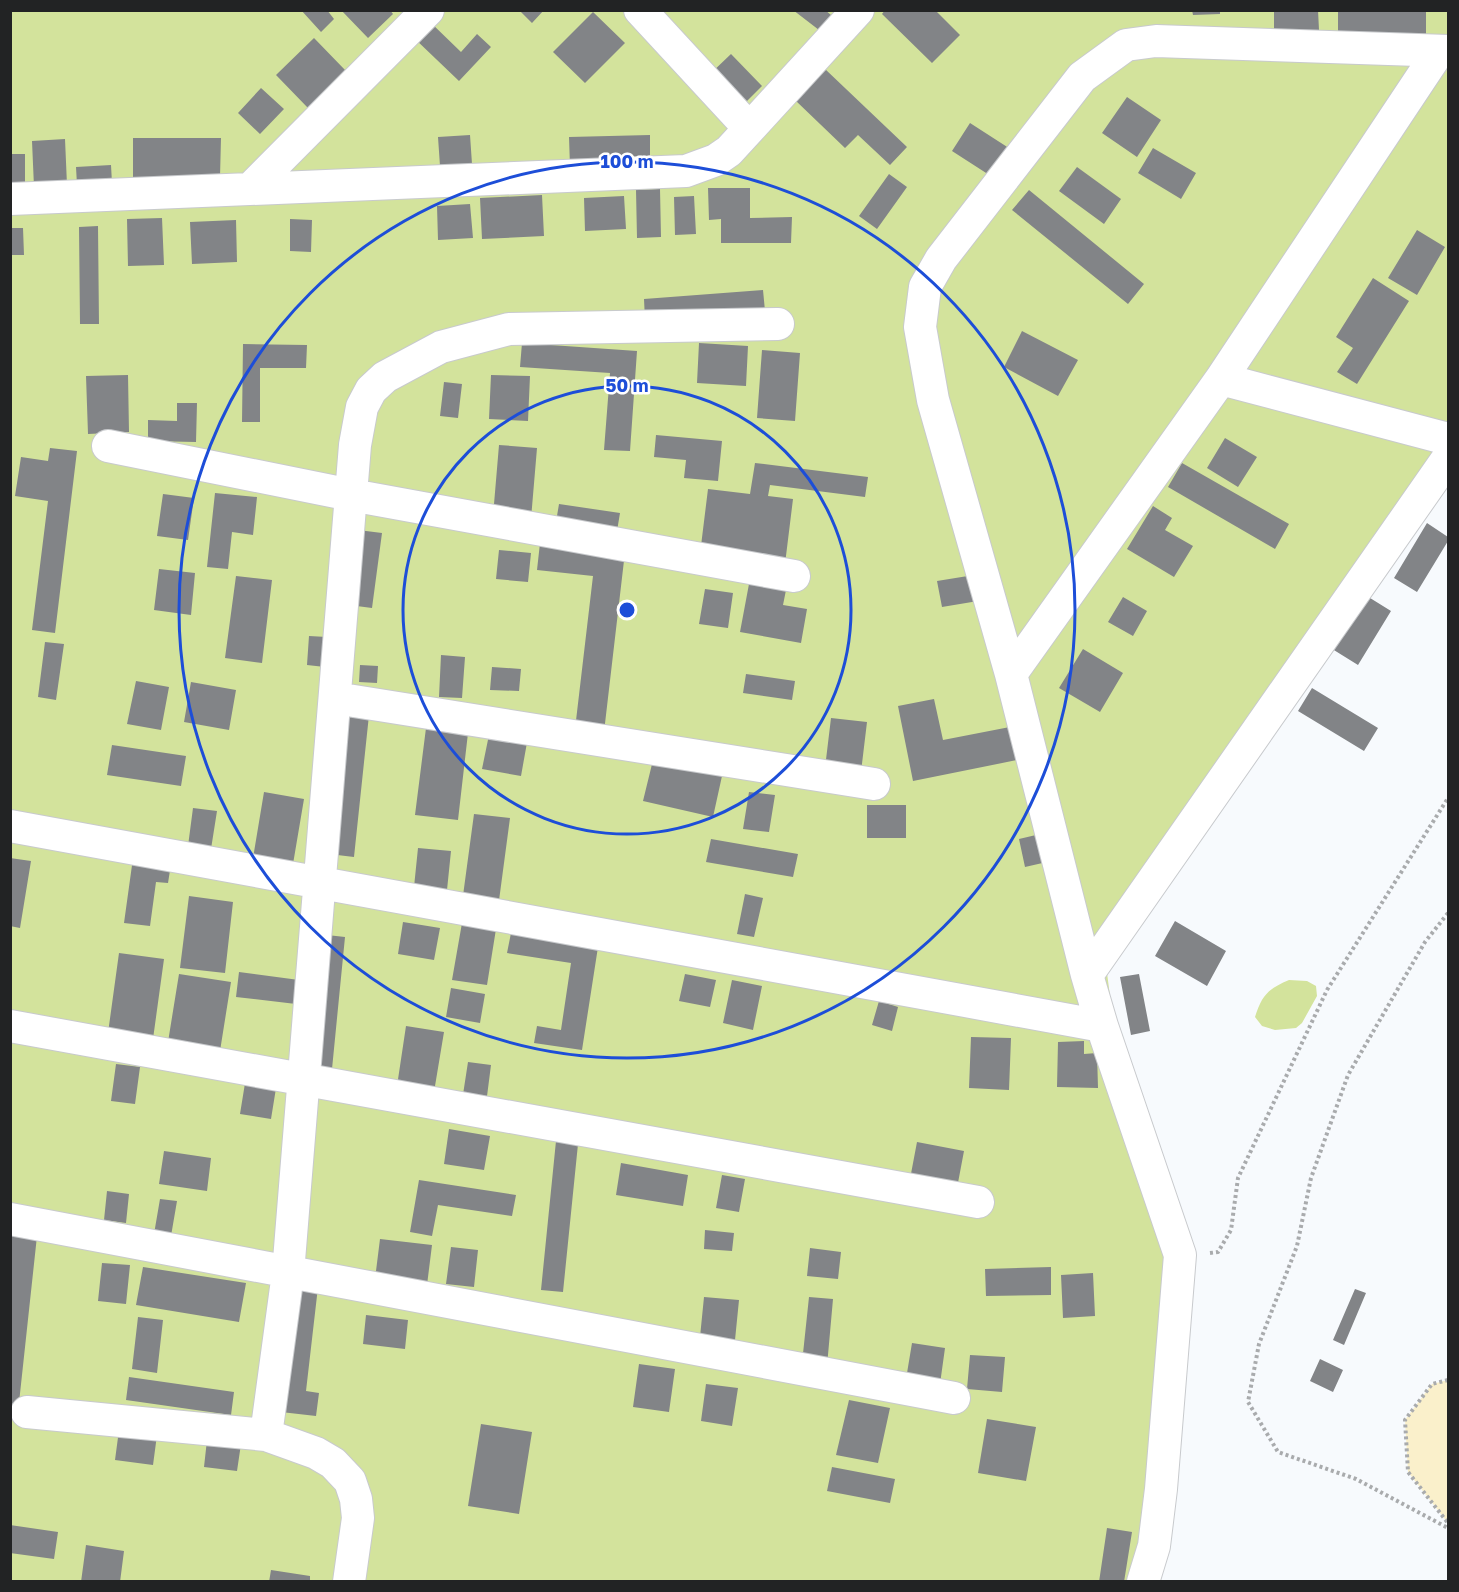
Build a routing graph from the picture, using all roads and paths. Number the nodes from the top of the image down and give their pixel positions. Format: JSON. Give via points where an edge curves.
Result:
{"nodes":[{"id":1,"x":428,"y":10,"type":"edge"},
{"id":2,"x":640,"y":10,"type":"edge"},
{"id":3,"x":858,"y":10,"type":"edge"},
{"id":4,"x":1444,"y":51,"type":"edge"},
{"id":5,"x":749,"y":128,"type":"junction"},
{"id":6,"x":250,"y":189,"type":"junction"},
{"id":7,"x":10,"y":199,"type":"edge"},
{"id":8,"x":778,"y":324,"type":"dead end"},
{"id":9,"x":1221,"y":379,"type":"junction"},
{"id":10,"x":1449,"y":439,"type":"edge"},
{"id":11,"x":108,"y":446,"type":"dead end"},
{"id":12,"x":1449,"y":458,"type":"edge"},
{"id":13,"x":351,"y":495,"type":"junction"},
{"id":14,"x":794,"y":576,"type":"dead end"},
{"id":15,"x":1011,"y":674,"type":"junction"},
{"id":16,"x":335,"y":698,"type":"junction"},
{"id":17,"x":874,"y":784,"type":"dead end"},
{"id":18,"x":1449,"y":798,"type":"edge"},
{"id":19,"x":10,"y":826,"type":"edge"},
{"id":20,"x":320,"y":882,"type":"junction"},
{"id":21,"x":1449,"y":913,"type":"edge"},
{"id":22,"x":1087,"y":975,"type":"junction"},
{"id":23,"x":10,"y":1026,"type":"edge"},
{"id":24,"x":1102,"y":1026,"type":"junction"},
{"id":25,"x":303,"y":1080,"type":"junction"},
{"id":26,"x":978,"y":1202,"type":"dead end"},
{"id":27,"x":10,"y":1220,"type":"edge"},
{"id":28,"x":1180,"y":1255,"type":"junction"},
{"id":29,"x":288,"y":1273,"type":"junction"},
{"id":30,"x":1449,"y":1380,"type":"edge"},
{"id":31,"x":954,"y":1398,"type":"dead end"},
{"id":32,"x":27,"y":1412,"type":"dead end"},
{"id":33,"x":266,"y":1435,"type":"junction"},
{"id":34,"x":1449,"y":1523,"type":"edge"},
{"id":35,"x":1449,"y":1528,"type":"edge"},
{"id":36,"x":349,"y":1581,"type":"edge"},
{"id":37,"x":1143,"y":1581,"type":"edge"}],
"edges":[{"from":1,"to":6,"type":"lane"},
{"from":2,"to":5,"type":"lane"},
{"from":3,"to":5,"type":"lane"},
{"from":4,"to":9,"type":"lane"},
{"from":4,"to":15,"type":"lane","via":[[1156,41],[1126,45],[1082,77],[941,259],[925,287],[920,327],[933,400]]},
{"from":5,"to":6,"type":"lane","via":[[716,160],[686,171]]},
{"from":6,"to":7,"type":"lane"},
{"from":8,"to":13,"type":"lane","via":[[509,329],[441,347],[392,373],[371,390],[362,407]]},
{"from":9,"to":10,"type":"lane"},
{"from":9,"to":15,"type":"lane"},
{"from":11,"to":13,"type":"lane"},
{"from":12,"to":22,"type":"lane"},
{"from":13,"to":14,"type":"lane"},
{"from":13,"to":16,"type":"lane"},
{"from":15,"to":22,"type":"lane"},
{"from":16,"to":17,"type":"lane"},
{"from":16,"to":20,"type":"lane"},
{"from":18,"to":28,"type":"path","via":[[1327,990],[1238,1178],[1231,1230],[1218,1252]]},
{"from":19,"to":20,"type":"lane"},
{"from":20,"to":24,"type":"lane"},
{"from":20,"to":25,"type":"lane"},
{"from":21,"to":35,"type":"path","via":[[1425,942],[1348,1075],[1311,1178],[1297,1246],[1260,1344],[1248,1402],[1278,1452],[1356,1479]]},
{"from":22,"to":24,"type":"lane"},
{"from":23,"to":25,"type":"lane"},
{"from":24,"to":28,"type":"lane"},
{"from":25,"to":26,"type":"lane"},
{"from":25,"to":29,"type":"lane"},
{"from":27,"to":29,"type":"lane"},
{"from":28,"to":37,"type":"lane","via":[[1161,1489],[1154,1546]]},
{"from":29,"to":31,"type":"lane"},
{"from":29,"to":33,"type":"lane"},
{"from":30,"to":34,"type":"path","via":[[1432,1384],[1404,1420],[1408,1472]]},
{"from":32,"to":33,"type":"lane"},
{"from":33,"to":36,"type":"lane","via":[[315,1453],[333,1463],[350,1481],[357,1518]]}]}
